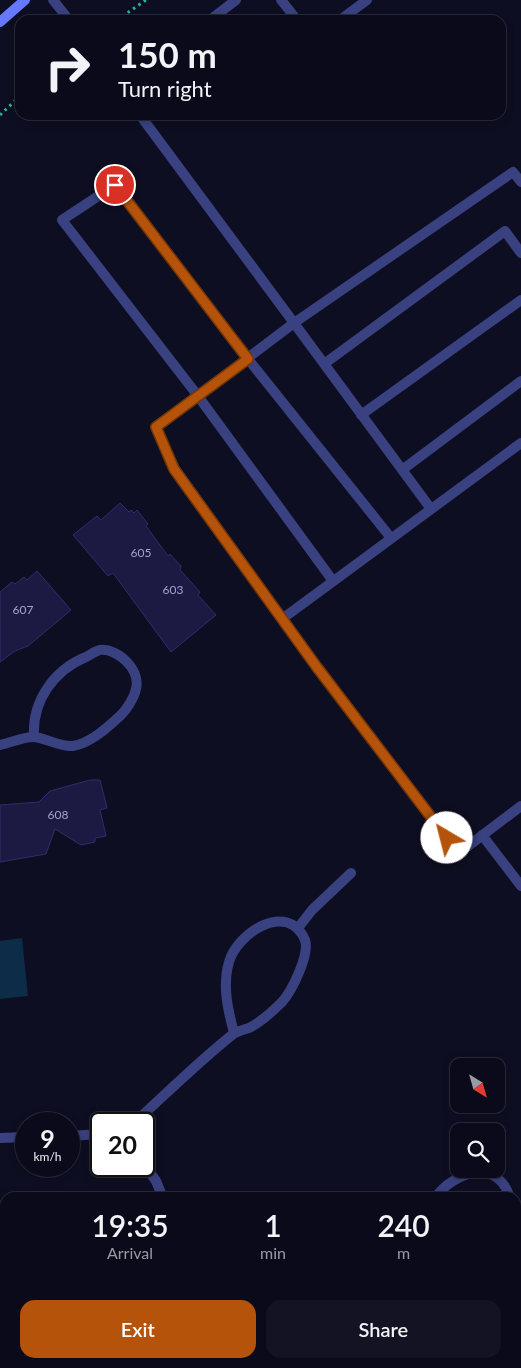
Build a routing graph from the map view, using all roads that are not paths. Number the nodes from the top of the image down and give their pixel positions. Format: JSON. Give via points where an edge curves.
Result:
{"nodes":[{"id":1,"x":25,"y":0,"type":"edge"},
{"id":2,"x":53,"y":0,"type":"edge"},
{"id":3,"x":236,"y":0,"type":"edge"},
{"id":4,"x":281,"y":0,"type":"edge"},
{"id":5,"x":367,"y":0,"type":"edge"},
{"id":6,"x":65,"y":15,"type":"edge"},
{"id":7,"x":216,"y":15,"type":"edge"},
{"id":8,"x":293,"y":15,"type":"edge"},
{"id":9,"x":347,"y":15,"type":"edge"},
{"id":10,"x":0,"y":22,"type":"edge"},
{"id":11,"x":144,"y":120,"type":"edge"},
{"id":12,"x":521,"y":182,"type":"edge"},
{"id":13,"x":521,"y":253,"type":"edge"},
{"id":14,"x":521,"y":300,"type":"edge"},
{"id":15,"x":294,"y":323,"type":"junction"},
{"id":16,"x":248,"y":359,"type":"junction"},
{"id":17,"x":324,"y":364,"type":"junction"},
{"id":18,"x":521,"y":381,"type":"edge"},
{"id":19,"x":198,"y":396,"type":"junction"},
{"id":20,"x":361,"y":415,"type":"junction"},
{"id":21,"x":521,"y":443,"type":"edge"},
{"id":22,"x":402,"y":470,"type":"junction"},
{"id":23,"x":431,"y":509,"type":"junction"},
{"id":24,"x":392,"y":538,"type":"junction"},
{"id":25,"x":333,"y":582,"type":"junction"},
{"id":26,"x":282,"y":619,"type":"junction"},
{"id":27,"x":34,"y":736,"type":"junction"},
{"id":28,"x":0,"y":745,"type":"edge"},
{"id":29,"x":521,"y":806,"type":"edge"},
{"id":30,"x":482,"y":836,"type":"junction"},
{"id":31,"x":351,"y":873,"type":"dead end"},
{"id":32,"x":521,"y":886,"type":"edge"},
{"id":33,"x":298,"y":928,"type":"junction"},
{"id":34,"x":234,"y":1033,"type":"junction"},
{"id":35,"x":146,"y":1112,"type":"edge"},
{"id":36,"x":15,"y":1137,"type":"edge"},
{"id":37,"x":0,"y":1138,"type":"edge"},
{"id":38,"x":153,"y":1177,"type":"edge"},
{"id":39,"x":161,"y":1192,"type":"edge"},
{"id":40,"x":441,"y":1192,"type":"edge"},
{"id":41,"x":508,"y":1192,"type":"edge"}],
"edges":[{"from":1,"to":10,"type":"main road"},
{"from":2,"to":6,"type":"street"},
{"from":3,"to":7,"type":"street"},
{"from":4,"to":8,"type":"street"},
{"from":5,"to":9,"type":"street"},
{"from":11,"to":15,"type":"street"},
{"from":12,"to":15,"type":"street","via":[[513,172]]},
{"from":13,"to":17,"type":"street","via":[[505,231]]},
{"from":14,"to":20,"type":"street"},
{"from":15,"to":16,"type":"street"},
{"from":15,"to":17,"type":"street"},
{"from":16,"to":19,"type":"street"},
{"from":16,"to":19,"type":"street","via":[[115,185],[62,220]]},
{"from":16,"to":24,"type":"street"},
{"from":17,"to":20,"type":"street"},
{"from":18,"to":22,"type":"street"},
{"from":19,"to":25,"type":"street"},
{"from":19,"to":26,"type":"street","via":[[156,427],[174,469]]},
{"from":20,"to":22,"type":"street"},
{"from":21,"to":23,"type":"street"},
{"from":22,"to":23,"type":"street"},
{"from":23,"to":24,"type":"street"},
{"from":24,"to":25,"type":"street"},
{"from":25,"to":26,"type":"street"},
{"from":26,"to":30,"type":"street","via":[[459,853]]},
{"from":27,"to":27,"type":"street","via":[[50,743],[74,746],[102,732],[126,710],[137,688],[133,670],[118,654],[100,650],[71,663],[48,686],[36,707]]},
{"from":27,"to":28,"type":"street"},
{"from":29,"to":30,"type":"street"},
{"from":30,"to":32,"type":"street"},
{"from":31,"to":33,"type":"street"},
{"from":33,"to":34,"type":"street","via":[[306,941],[298,976],[283,1000],[261,1021]]},
{"from":33,"to":34,"type":"street","via":[[280,921],[258,925],[233,954],[226,982]]},
{"from":34,"to":35,"type":"street"},
{"from":36,"to":37,"type":"street"},
{"from":38,"to":39,"type":"street"},
{"from":40,"to":41,"type":"street","via":[[456,1178],[473,1172],[494,1175],[506,1185]]}]}
